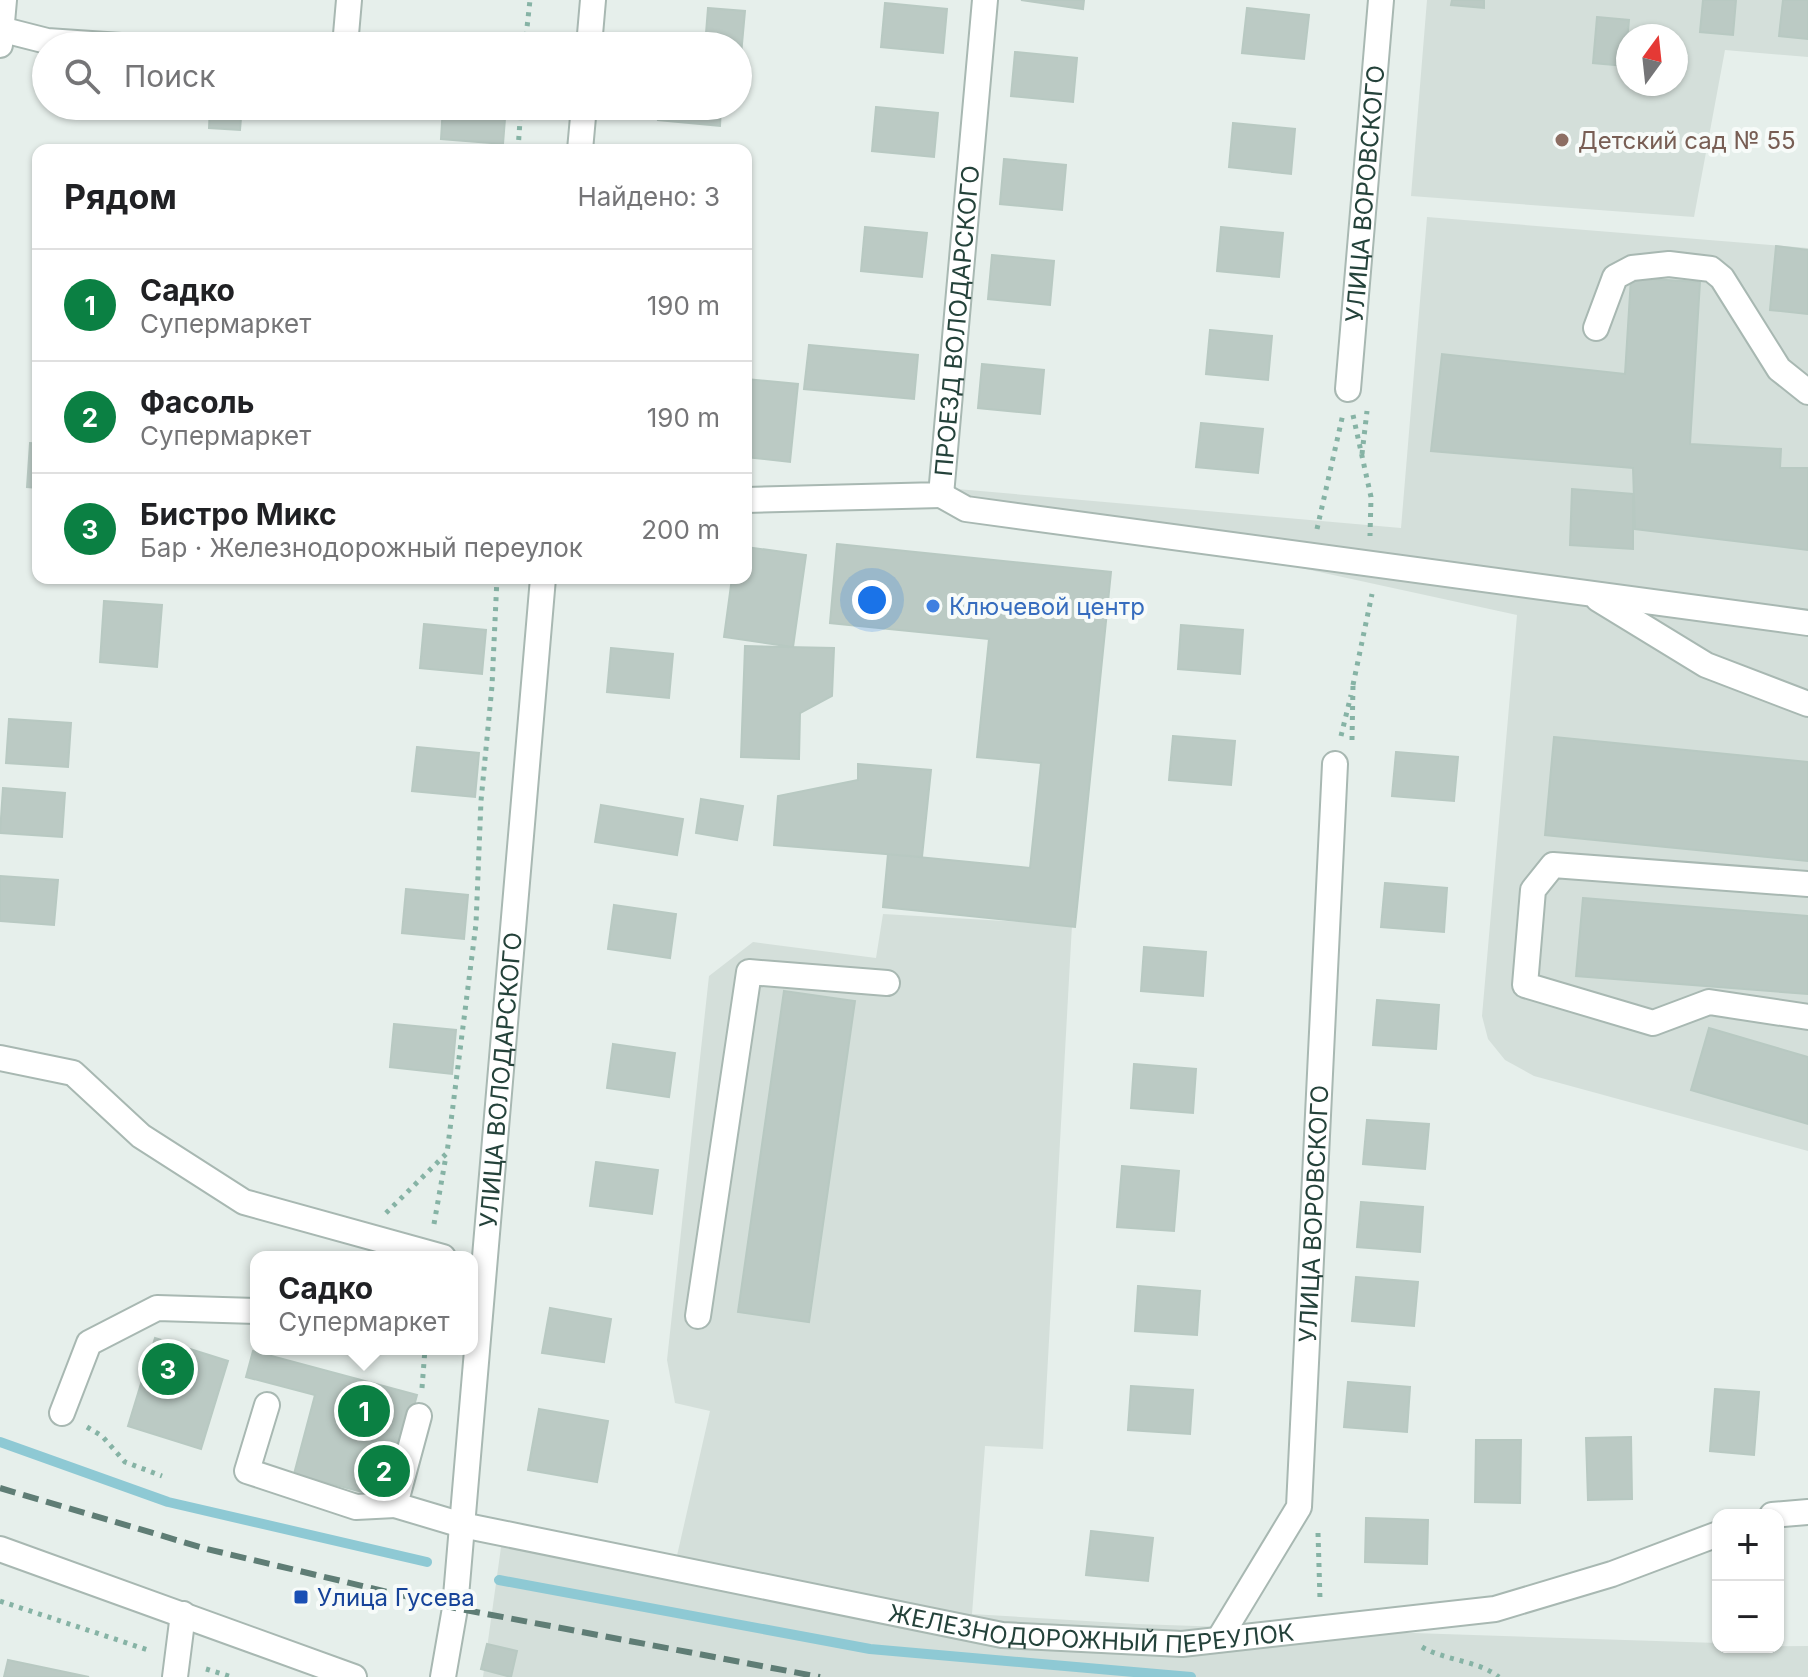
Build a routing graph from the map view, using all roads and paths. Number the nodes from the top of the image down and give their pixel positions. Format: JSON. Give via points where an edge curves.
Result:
{"nodes":[{"id":1,"x":4,"y":0,"type":"edge"},
{"id":2,"x":349,"y":0,"type":"edge"},
{"id":3,"x":530,"y":0,"type":"edge"},
{"id":4,"x":593,"y":0,"type":"edge"},
{"id":5,"x":985,"y":0,"type":"edge"},
{"id":6,"x":1381,"y":0,"type":"edge"},
{"id":7,"x":346,"y":32,"type":"edge"},
{"id":8,"x":527,"y":32,"type":"edge"},
{"id":9,"x":590,"y":32,"type":"edge"},
{"id":10,"x":0,"y":35,"type":"edge"},
{"id":11,"x":32,"y":39,"type":"edge"},
{"id":12,"x":520,"y":120,"type":"edge"},
{"id":13,"x":583,"y":120,"type":"edge"},
{"id":14,"x":518,"y":144,"type":"edge"},
{"id":15,"x":581,"y":144,"type":"edge"},
{"id":16,"x":1596,"y":328,"type":"dead end"},
{"id":17,"x":1348,"y":389,"type":"joint"},
{"id":18,"x":1808,"y":392,"type":"edge"},
{"id":19,"x":941,"y":495,"type":"junction"},
{"id":20,"x":752,"y":500,"type":"edge"},
{"id":21,"x":1302,"y":528,"type":"dead end"},
{"id":22,"x":497,"y":584,"type":"edge"},
{"id":23,"x":542,"y":584,"type":"edge"},
{"id":24,"x":1589,"y":593,"type":"junction"},
{"id":25,"x":1808,"y":623,"type":"edge"},
{"id":26,"x":1808,"y":704,"type":"edge"},
{"id":27,"x":1335,"y":764,"type":"dead end"},
{"id":28,"x":1808,"y":884,"type":"edge"},
{"id":29,"x":887,"y":983,"type":"dead end"},
{"id":30,"x":1808,"y":1017,"type":"edge"},
{"id":31,"x":0,"y":1058,"type":"edge"},
{"id":32,"x":447,"y":1153,"type":"junction"},
{"id":33,"x":364,"y":1235,"type":"junction"},
{"id":34,"x":422,"y":1251,"type":"edge"},
{"id":35,"x":436,"y":1251,"type":"edge"},
{"id":36,"x":478,"y":1267,"type":"edge"},
{"id":37,"x":250,"y":1311,"type":"edge"},
{"id":38,"x":698,"y":1316,"type":"dead end"},
{"id":39,"x":424,"y":1355,"type":"edge"},
{"id":40,"x":474,"y":1355,"type":"edge"},
{"id":41,"x":267,"y":1405,"type":"dead end"},
{"id":42,"x":62,"y":1413,"type":"joint"},
{"id":43,"x":419,"y":1416,"type":"joint"},
{"id":44,"x":162,"y":1476,"type":"dead end"},
{"id":45,"x":395,"y":1505,"type":"junction"},
{"id":46,"x":1808,"y":1512,"type":"edge"},
{"id":47,"x":1784,"y":1514,"type":"edge"},
{"id":48,"x":462,"y":1525,"type":"junction"},
{"id":49,"x":1712,"y":1536,"type":"edge"},
{"id":50,"x":0,"y":1549,"type":"edge"},
{"id":51,"x":0,"y":1601,"type":"edge"},
{"id":52,"x":183,"y":1614,"type":"junction"},
{"id":53,"x":1380,"y":1621,"type":"junction"},
{"id":54,"x":1219,"y":1639,"type":"junction"},
{"id":55,"x":176,"y":1668,"type":"edge"},
{"id":56,"x":232,"y":1677,"type":"edge"},
{"id":57,"x":354,"y":1677,"type":"edge"},
{"id":58,"x":443,"y":1677,"type":"edge"},
{"id":59,"x":1499,"y":1677,"type":"edge"}],
"edges":[{"from":1,"to":10,"type":"street"},
{"from":2,"to":7,"type":"street"},
{"from":3,"to":8,"type":"path"},
{"from":4,"to":9,"type":"street"},
{"from":5,"to":19,"type":"street","name":"ПРОЕЗД ВОЛОДАРСКОГО"},
{"from":6,"to":17,"type":"street","name":"УЛИЦА ВОРОВСКОГО"},
{"from":10,"to":11,"type":"street"},
{"from":12,"to":14,"type":"path"},
{"from":13,"to":15,"type":"street"},
{"from":16,"to":18,"type":"street","via":[[1615,277],[1632,268],[1699,265],[1722,278],[1779,369]]},
{"from":17,"to":21,"type":"path","via":[[1317,529]]},
{"from":19,"to":20,"type":"street","name":"ПРОЕЗД ВОЛОДАРСКОГО"},
{"from":19,"to":24,"type":"street","via":[[966,509]]},
{"from":22,"to":32,"type":"path","via":[[476,924]]},
{"from":23,"to":36,"type":"street","name":"УЛИЦА ВОЛОДАРСКОГО"},
{"from":24,"to":25,"type":"street"},
{"from":24,"to":26,"type":"street","via":[[1706,665]]},
{"from":27,"to":54,"type":"street","name":"УЛИЦА ВОРОВСКОГО","via":[[1299,1507]]},
{"from":28,"to":30,"type":"street","via":[[1553,865],[1533,890],[1525,985],[1653,1023],[1709,1002]]},
{"from":29,"to":38,"type":"street","via":[[749,972]]},
{"from":31,"to":33,"type":"street","via":[[73,1073],[141,1136],[244,1202]]},
{"from":32,"to":33,"type":"path"},
{"from":32,"to":35,"type":"path"},
{"from":33,"to":34,"type":"street"},
{"from":37,"to":42,"type":"street","via":[[157,1308],[89,1343]]},
{"from":39,"to":43,"type":"path"},
{"from":40,"to":48,"type":"street","name":"УЛИЦА ВОЛОДАРСКОГО"},
{"from":41,"to":45,"type":"street","name":"ЖЕЛЕЗНОДОРОЖНЫЙ ПЕРЕУЛОК","via":[[247,1471],[356,1507]]},
{"from":42,"to":44,"type":"path","via":[[102,1436],[125,1462]]},
{"from":43,"to":45,"type":"street"},
{"from":45,"to":48,"type":"street","name":"ЖЕЛЕЗНОДОРОЖНЫЙ ПЕРЕУЛОК"},
{"from":46,"to":47,"type":"street"},
{"from":48,"to":54,"type":"street","name":"ЖЕЛЕЗНОДОРОЖНЫЙ ПЕРЕУЛОК","via":[[1002,1635],[1182,1644]]},
{"from":48,"to":58,"type":"street","name":"УЛИЦА ВОЛОДАРСКОГО"},
{"from":49,"to":53,"type":"street","name":"ЖЕЛЕЗНОДОРОЖНЫЙ ПЕРЕУЛОК","via":[[1495,1609]]},
{"from":50,"to":52,"type":"street"},
{"from":51,"to":55,"type":"path"},
{"from":52,"to":55,"type":"street"},
{"from":52,"to":57,"type":"street"},
{"from":53,"to":54,"type":"street","name":"ЖЕЛЕЗНОДОРОЖНЫЙ ПЕРЕУЛОК"},
{"from":53,"to":59,"type":"path","via":[[1437,1656]]},
{"from":55,"to":56,"type":"path"}]}
